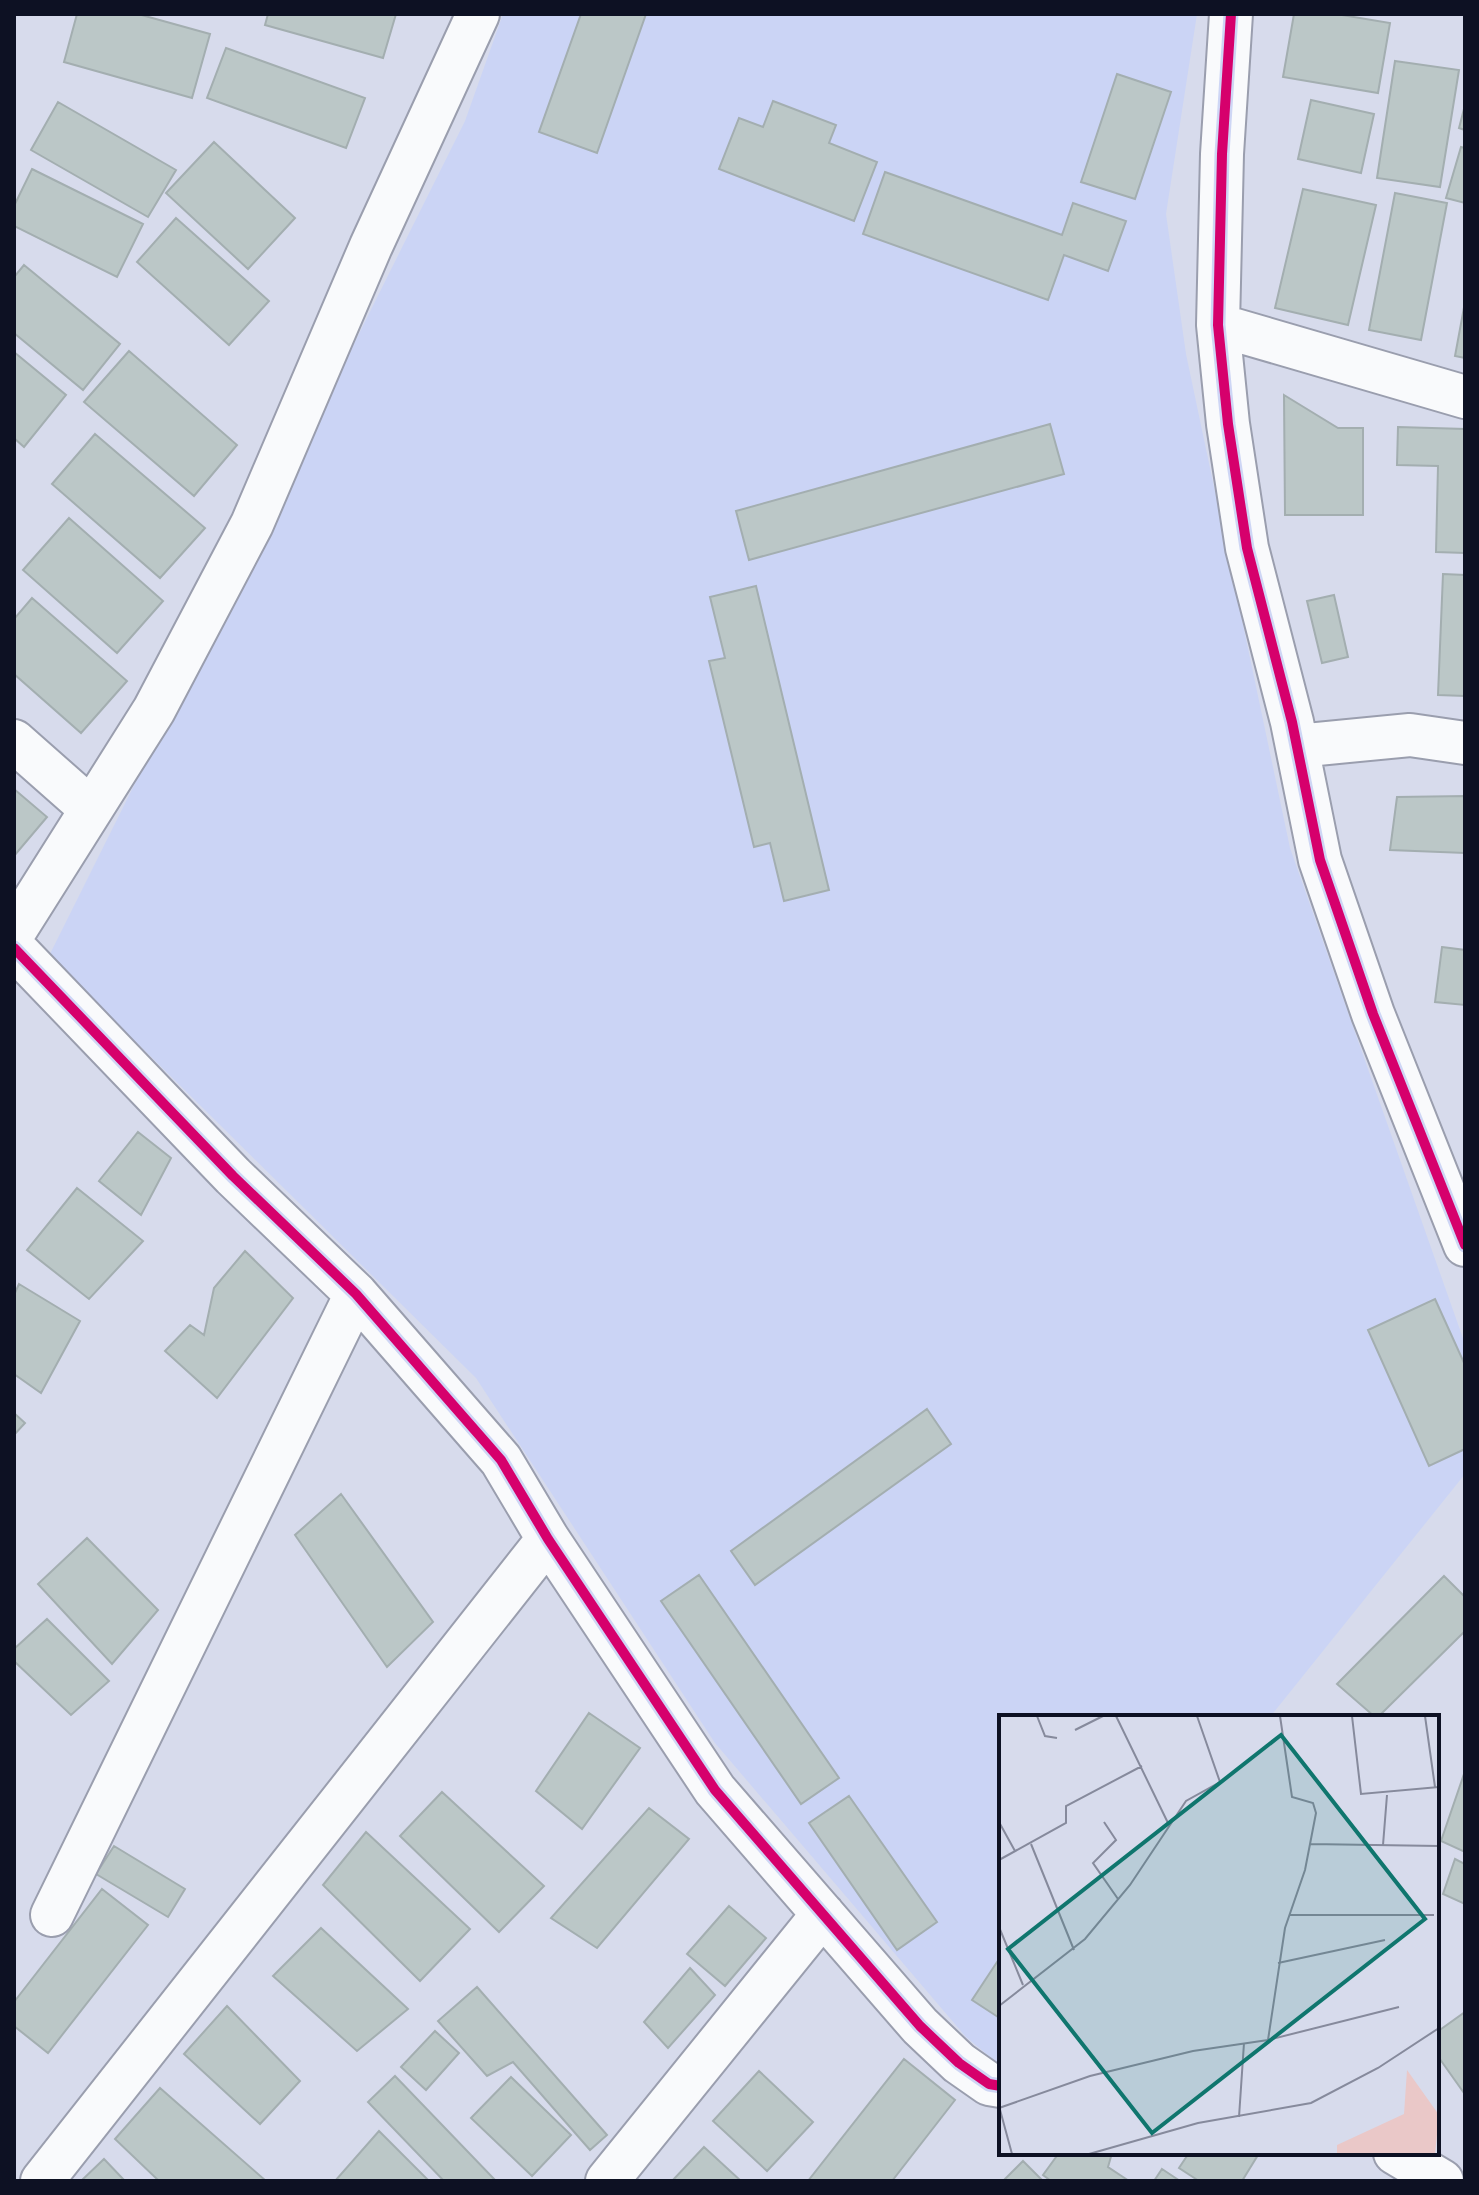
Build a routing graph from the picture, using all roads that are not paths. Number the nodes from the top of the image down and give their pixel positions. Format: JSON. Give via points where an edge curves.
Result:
{"nodes":[{"id":1,"x":478,"y":14,"type":"edge"},
{"id":2,"x":1231,"y":14,"type":"edge"},
{"id":3,"x":1218,"y":325,"type":"junction"},
{"id":4,"x":1465,"y":397,"type":"edge"},
{"id":5,"x":14,"y":741,"type":"edge"},
{"id":6,"x":1465,"y":743,"type":"edge"},
{"id":7,"x":1297,"y":746,"type":"junction"},
{"id":8,"x":91,"y":809,"type":"junction"},
{"id":9,"x":14,"y":932,"type":"edge"},
{"id":10,"x":14,"y":948,"type":"edge"},
{"id":11,"x":1465,"y":1245,"type":"edge"},
{"id":12,"x":356,"y":1294,"type":"junction"},
{"id":13,"x":548,"y":1539,"type":"junction"},
{"id":14,"x":823,"y":1914,"type":"junction"},
{"id":15,"x":52,"y":1915,"type":"dead end"},
{"id":16,"x":999,"y":2086,"type":"edge"},
{"id":17,"x":1398,"y":2155,"type":"edge"},
{"id":18,"x":42,"y":2181,"type":"edge"},
{"id":19,"x":607,"y":2181,"type":"edge"},
{"id":20,"x":1442,"y":2181,"type":"edge"}],
"edges":[{"from":1,"to":8,"type":"street","via":[[252,524],[154,710]]},
{"from":2,"to":3,"type":"street"},
{"from":3,"to":4,"type":"street"},
{"from":3,"to":7,"type":"street","via":[[1247,548]]},
{"from":5,"to":8,"type":"street"},
{"from":6,"to":7,"type":"street","via":[[1410,735]]},
{"from":7,"to":11,"type":"street","via":[[1320,860],[1373,1014]]},
{"from":8,"to":9,"type":"street"},
{"from":10,"to":12,"type":"street","via":[[233,1176]]},
{"from":12,"to":13,"type":"street","via":[[501,1460]]},
{"from":12,"to":15,"type":"street"},
{"from":13,"to":14,"type":"street","via":[[715,1790]]},
{"from":13,"to":18,"type":"street"},
{"from":14,"to":16,"type":"street","via":[[920,2026],[959,2063]]},
{"from":14,"to":19,"type":"street"},
{"from":17,"to":20,"type":"street"}]}
